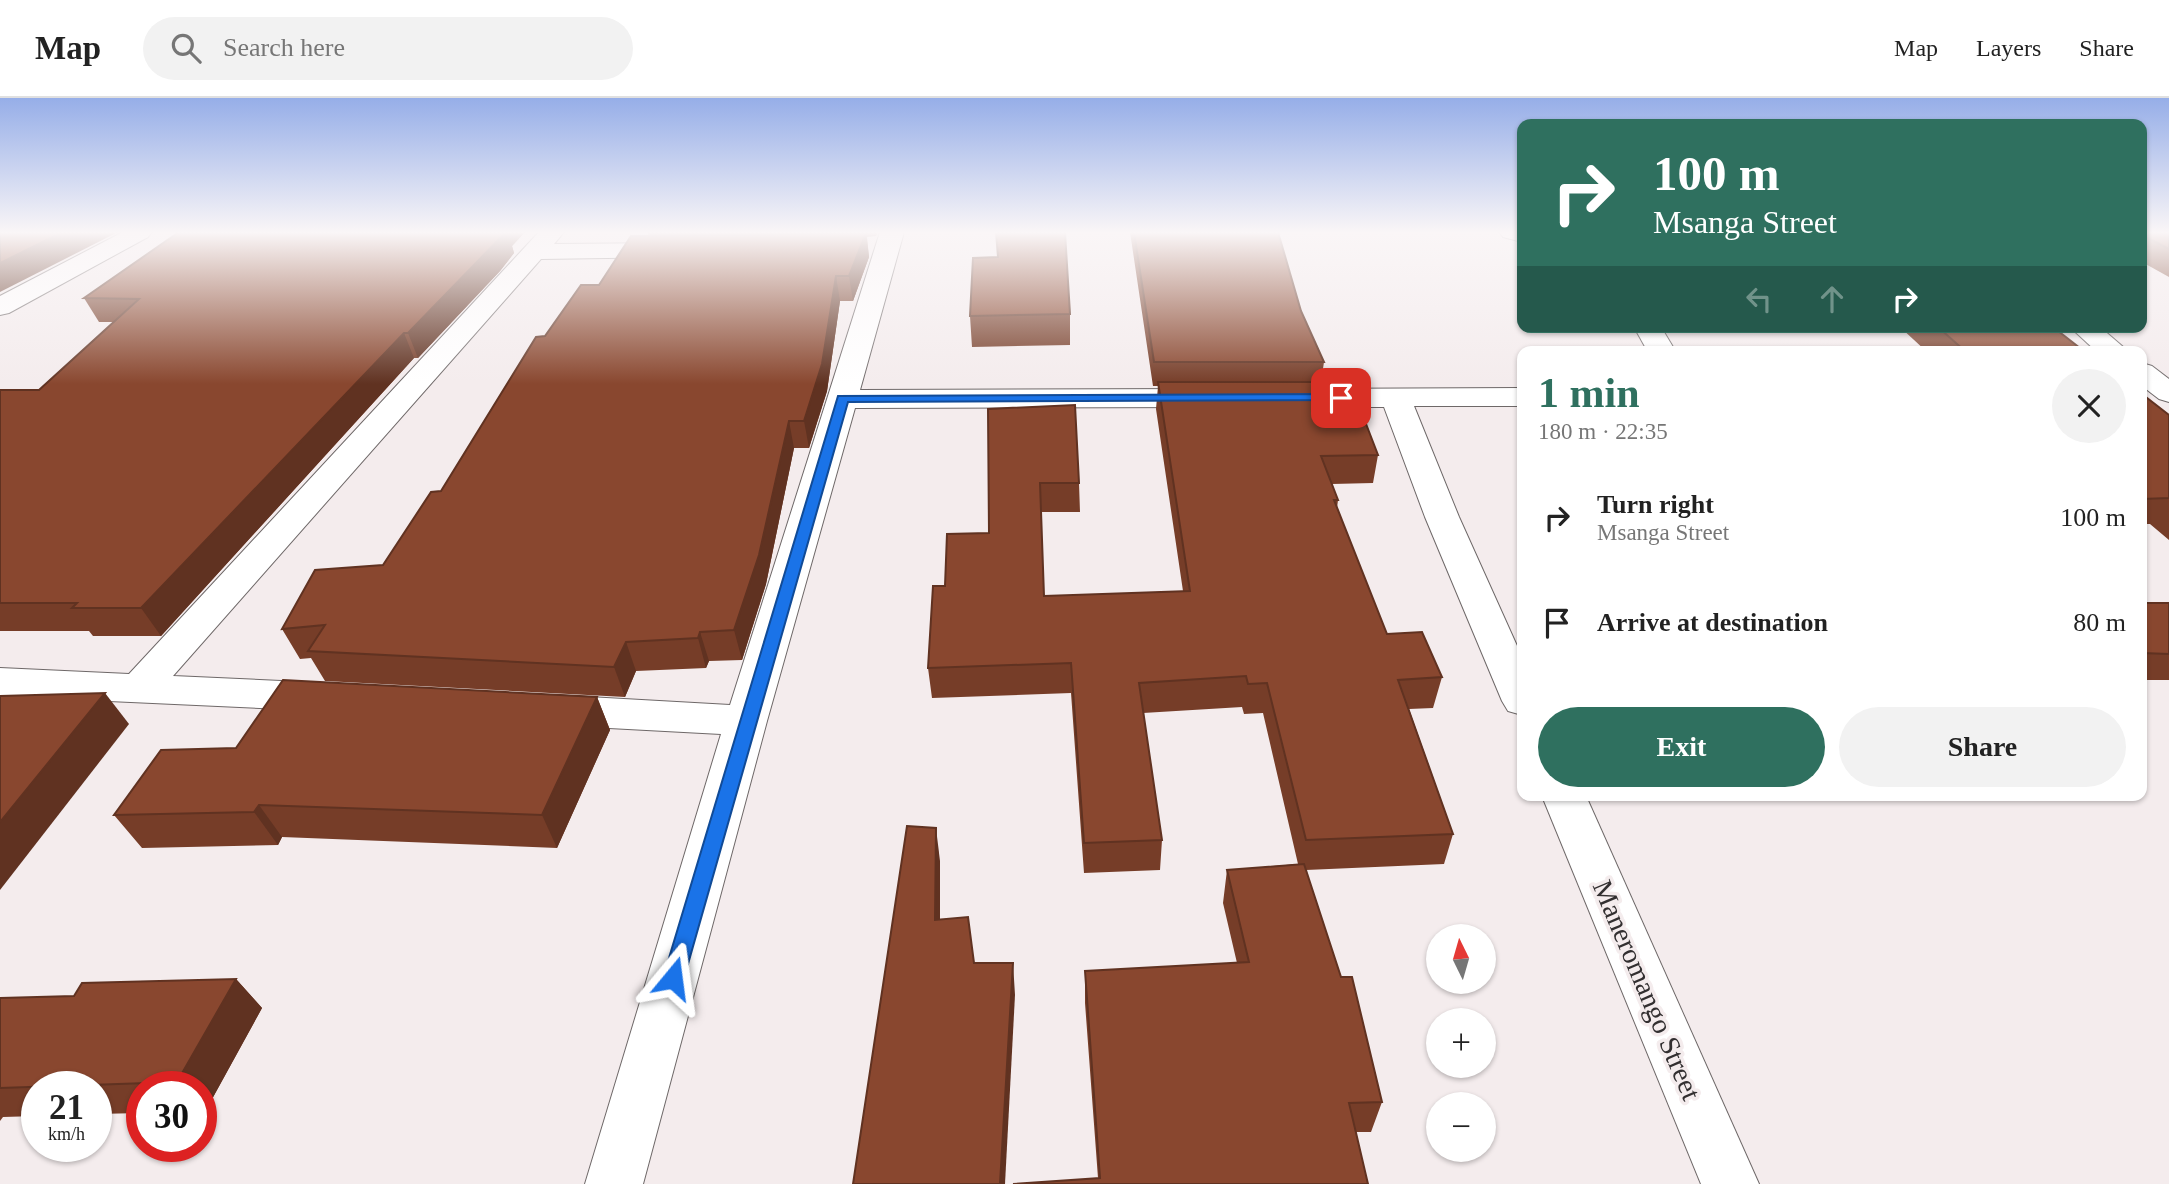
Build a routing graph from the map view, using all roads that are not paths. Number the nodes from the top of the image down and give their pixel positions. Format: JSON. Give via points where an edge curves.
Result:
{"nodes":[{"id":1,"x":7,"y":283,"type":"edge"},
{"id":2,"x":47,"y":283,"type":"edge"},
{"id":3,"x":506,"y":283,"type":"edge"},
{"id":4,"x":870,"y":283,"type":"edge"},
{"id":5,"x":41,"y":286,"type":"junction"},
{"id":6,"x":0,"y":307,"type":"edge"},
{"id":7,"x":2091,"y":333,"type":"edge"},
{"id":8,"x":2107,"y":346,"type":"edge"},
{"id":9,"x":1517,"y":397,"type":"edge"},
{"id":10,"x":1396,"y":398,"type":"junction"},
{"id":11,"x":842,"y":399,"type":"junction"},
{"id":12,"x":0,"y":682,"type":"edge"},
{"id":13,"x":139,"y":687,"type":"junction"},
{"id":14,"x":1517,"y":690,"type":"edge"},
{"id":15,"x":360,"y":699,"type":"edge"},
{"id":16,"x":512,"y":708,"type":"edge"},
{"id":17,"x":747,"y":721,"type":"junction"},
{"id":18,"x":1566,"y":801,"type":"edge"},
{"id":19,"x":614,"y":1184,"type":"edge"},
{"id":20,"x":1730,"y":1184,"type":"edge"}],
"edges":[{"from":1,"to":5,"type":"street"},
{"from":2,"to":5,"type":"street"},
{"from":3,"to":13,"type":"street"},
{"from":4,"to":11,"type":"street"},
{"from":5,"to":6,"type":"street"},
{"from":7,"to":8,"type":"street"},
{"from":9,"to":10,"type":"street"},
{"from":10,"to":11,"type":"street"},
{"from":10,"to":14,"type":"street"},
{"from":11,"to":17,"type":"street"},
{"from":12,"to":13,"type":"street"},
{"from":13,"to":15,"type":"street"},
{"from":16,"to":17,"type":"street"},
{"from":17,"to":19,"type":"street"},
{"from":18,"to":20,"type":"street","name":"Maneromango Street"}]}
